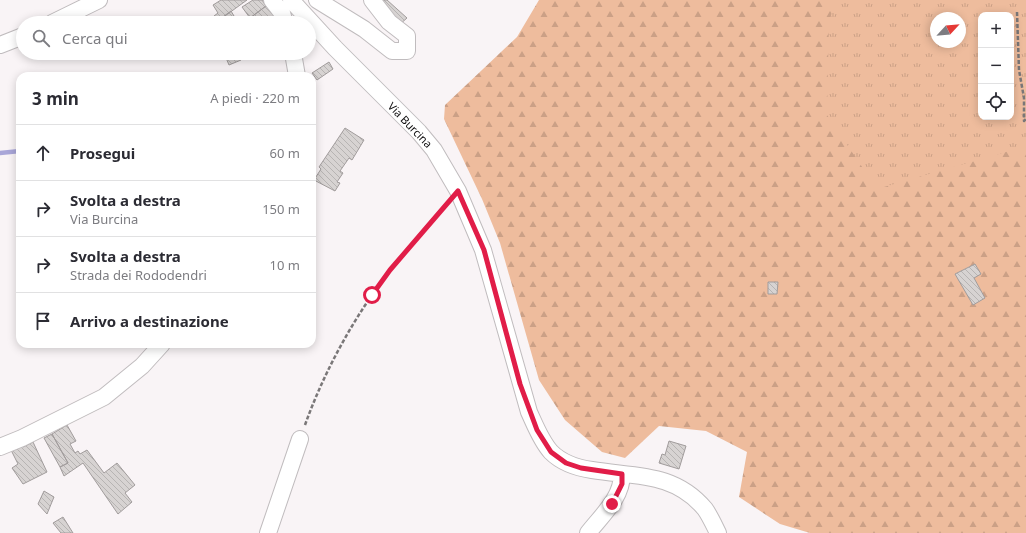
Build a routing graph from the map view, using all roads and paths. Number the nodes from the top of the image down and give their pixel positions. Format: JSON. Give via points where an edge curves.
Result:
{"nodes":[{"id":1,"x":99,"y":0,"type":"edge"},
{"id":2,"x":272,"y":0,"type":"edge"},
{"id":3,"x":316,"y":0,"type":"edge"},
{"id":4,"x":372,"y":0,"type":"edge"},
{"id":5,"x":300,"y":3,"type":"edge"},
{"id":6,"x":1017,"y":12,"type":"dead end"},
{"id":7,"x":66,"y":16,"type":"edge"},
{"id":8,"x":283,"y":16,"type":"edge"},
{"id":9,"x":310,"y":16,"type":"edge"},
{"id":10,"x":316,"y":24,"type":"edge"},
{"id":11,"x":16,"y":39,"type":"edge"},
{"id":12,"x":0,"y":45,"type":"edge"},
{"id":13,"x":294,"y":60,"type":"edge"},
{"id":14,"x":296,"y":72,"type":"edge"},
{"id":15,"x":1026,"y":119,"type":"edge"},
{"id":16,"x":458,"y":191,"type":"junction"},
{"id":17,"x":158,"y":348,"type":"edge"},
{"id":18,"x":300,"y":439,"type":"joint"},
{"id":19,"x":0,"y":447,"type":"edge"},
{"id":20,"x":622,"y":474,"type":"junction"},
{"id":21,"x":268,"y":533,"type":"edge"},
{"id":22,"x":588,"y":533,"type":"edge"},
{"id":23,"x":718,"y":533,"type":"edge"}],
"edges":[{"from":1,"to":7,"type":"street"},
{"from":2,"to":8,"type":"street"},
{"from":3,"to":4,"type":"street","via":[[364,29],[392,51],[407,51],[407,36],[389,22]]},
{"from":5,"to":9,"type":"street","name":"Via Burcina"},
{"from":6,"to":15,"type":"path","via":[[1019,70],[1024,98],[1024,121]]},
{"from":10,"to":16,"type":"street","name":"Via Burcina","via":[[335,48],[419,132],[434,150]]},
{"from":11,"to":12,"type":"street"},
{"from":13,"to":14,"type":"street"},
{"from":16,"to":18,"type":"path","via":[[390,270],[372,295],[330,368]]},
{"from":16,"to":20,"type":"street","name":"Via Burcina","via":[[484,250],[520,384],[537,430],[551,452],[566,463],[581,468]]},
{"from":17,"to":19,"type":"street","via":[[142,366],[104,398]]},
{"from":18,"to":21,"type":"street"},
{"from":20,"to":22,"type":"street","via":[[622,484],[612,504]]},
{"from":20,"to":23,"type":"street","name":"Via Burcina","via":[[666,481],[680,487],[706,510]]}]}
